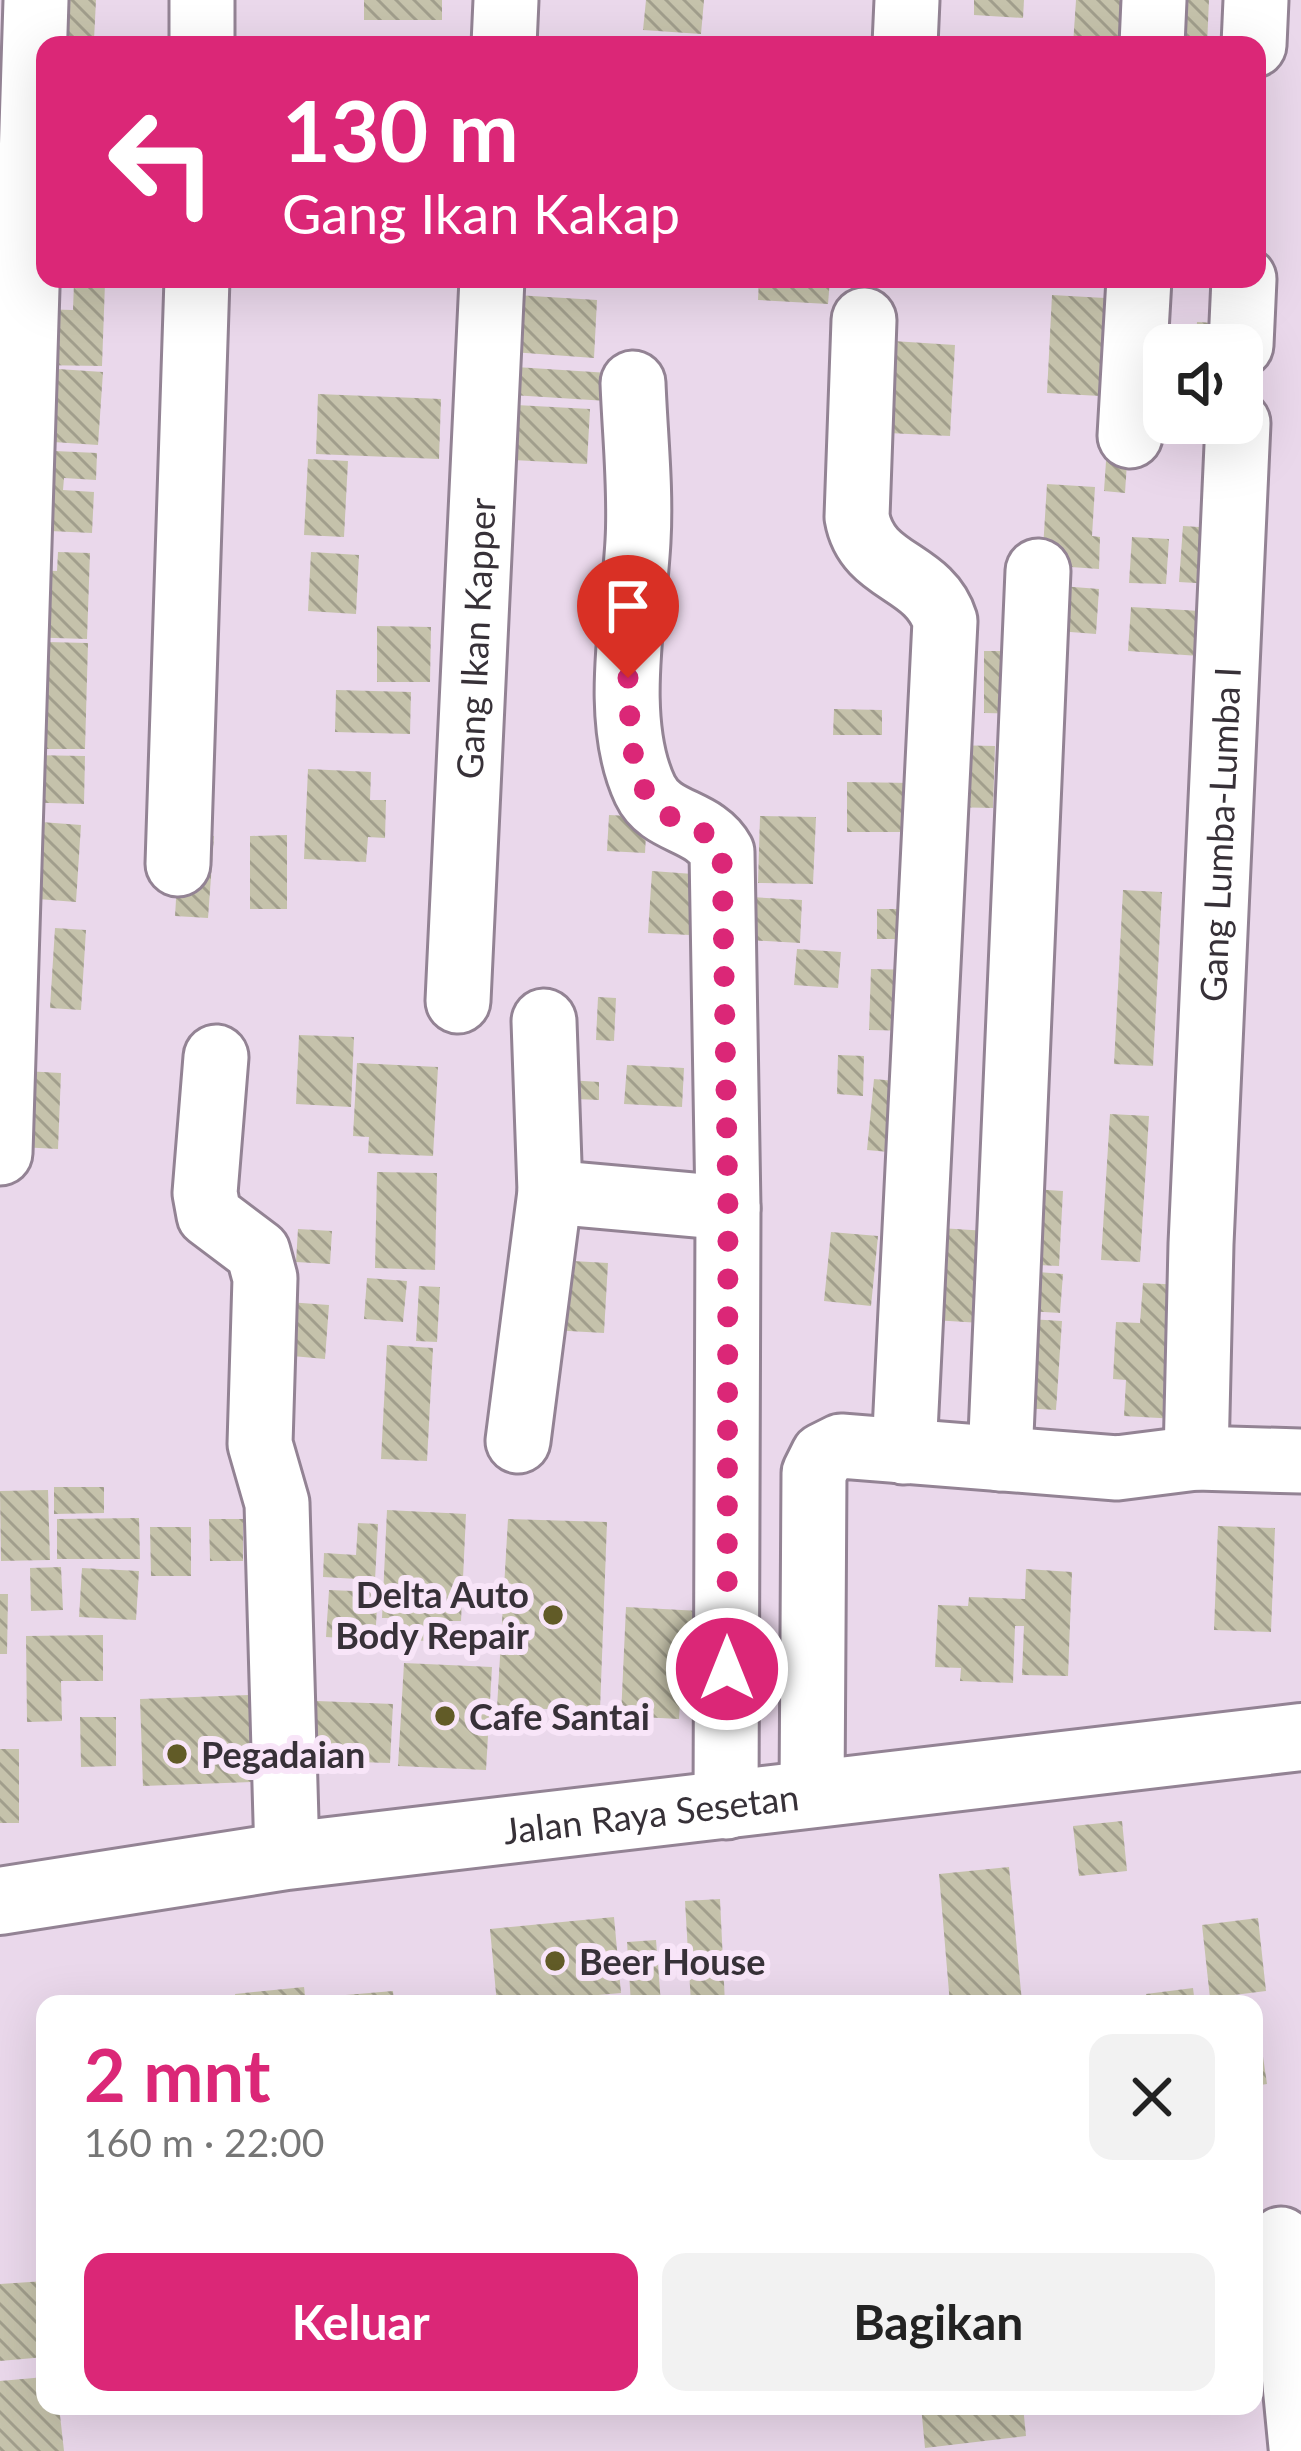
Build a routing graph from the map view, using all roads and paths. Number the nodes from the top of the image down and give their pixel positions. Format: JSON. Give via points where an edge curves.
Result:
{"nodes":[{"id":1,"x":36,"y":0,"type":"edge"},
{"id":2,"x":202,"y":0,"type":"edge"},
{"id":3,"x":506,"y":0,"type":"edge"},
{"id":4,"x":907,"y":0,"type":"edge"},
{"id":5,"x":1154,"y":0,"type":"edge"},
{"id":6,"x":1256,"y":0,"type":"edge"},
{"id":7,"x":202,"y":36,"type":"edge"},
{"id":8,"x":504,"y":36,"type":"edge"},
{"id":9,"x":905,"y":36,"type":"edge"},
{"id":10,"x":1152,"y":36,"type":"edge"},
{"id":11,"x":1254,"y":36,"type":"edge"},
{"id":12,"x":197,"y":288,"type":"edge"},
{"id":13,"x":492,"y":288,"type":"edge"},
{"id":14,"x":1138,"y":288,"type":"edge"},
{"id":15,"x":1244,"y":288,"type":"edge"},
{"id":16,"x":864,"y":320,"type":"dead end"},
{"id":17,"x":1242,"y":324,"type":"edge"},
{"id":18,"x":632,"y":383,"type":"dead end"},
{"id":19,"x":1130,"y":436,"type":"dead end"},
{"id":20,"x":1237,"y":444,"type":"edge"},
{"id":21,"x":1038,"y":571,"type":"dead end"},
{"id":22,"x":178,"y":864,"type":"dead end"},
{"id":23,"x":458,"y":1000,"type":"dead end"},
{"id":24,"x":544,"y":1021,"type":"dead end"},
{"id":25,"x":216,"y":1057,"type":"dead end"},
{"id":26,"x":0,"y":1153,"type":"edge"},
{"id":27,"x":550,"y":1192,"type":"junction"},
{"id":28,"x":728,"y":1208,"type":"junction"},
{"id":29,"x":518,"y":1442,"type":"dead end"},
{"id":30,"x":904,"y":1452,"type":"junction"},
{"id":31,"x":1196,"y":1458,"type":"junction"},
{"id":32,"x":1000,"y":1459,"type":"junction"},
{"id":33,"x":1301,"y":1462,"type":"edge"},
{"id":34,"x":1301,"y":1737,"type":"edge"},
{"id":35,"x":812,"y":1795,"type":"junction"},
{"id":36,"x":726,"y":1807,"type":"junction"},
{"id":37,"x":287,"y":1856,"type":"junction"},
{"id":38,"x":0,"y":1900,"type":"edge"},
{"id":39,"x":1279,"y":2239,"type":"edge"},
{"id":40,"x":1301,"y":2447,"type":"edge"}],
"edges":[{"from":1,"to":26,"type":"street"},
{"from":2,"to":7,"type":"street"},
{"from":3,"to":8,"type":"street"},
{"from":4,"to":9,"type":"street"},
{"from":5,"to":10,"type":"street"},
{"from":6,"to":11,"type":"street"},
{"from":12,"to":22,"type":"street"},
{"from":13,"to":23,"type":"street","name":"Gang Ikan Kapper"},
{"from":14,"to":19,"type":"street"},
{"from":15,"to":17,"type":"street"},
{"from":16,"to":30,"type":"street","via":[[861,539],[930,591],[945,622]]},
{"from":18,"to":28,"type":"street","via":[[639,538],[628,678],[635,760],[652,804],[702,829],[722,852]]},
{"from":20,"to":31,"type":"street","name":"Gang Lumba-Lumba I"},
{"from":21,"to":32,"type":"street"},
{"from":24,"to":27,"type":"street"},
{"from":25,"to":37,"type":"street","via":[[209,1216],[258,1252],[265,1278],[260,1444],[277,1503]]},
{"from":27,"to":28,"type":"street"},
{"from":27,"to":29,"type":"street"},
{"from":28,"to":36,"type":"street"},
{"from":30,"to":32,"type":"street"},
{"from":30,"to":35,"type":"street","via":[[841,1446],[823,1455],[814,1473]]},
{"from":31,"to":32,"type":"street","via":[[1117,1468]]},
{"from":31,"to":33,"type":"street"},
{"from":34,"to":35,"type":"main road","name":"Jalan Raya Sesetan"},
{"from":35,"to":36,"type":"main road","name":"Jalan Raya Sesetan"},
{"from":36,"to":37,"type":"main road","name":"Jalan Raya Sesetan"},
{"from":37,"to":38,"type":"main road","name":"Jalan Raya Sesetan"},
{"from":39,"to":40,"type":"street"}]}
